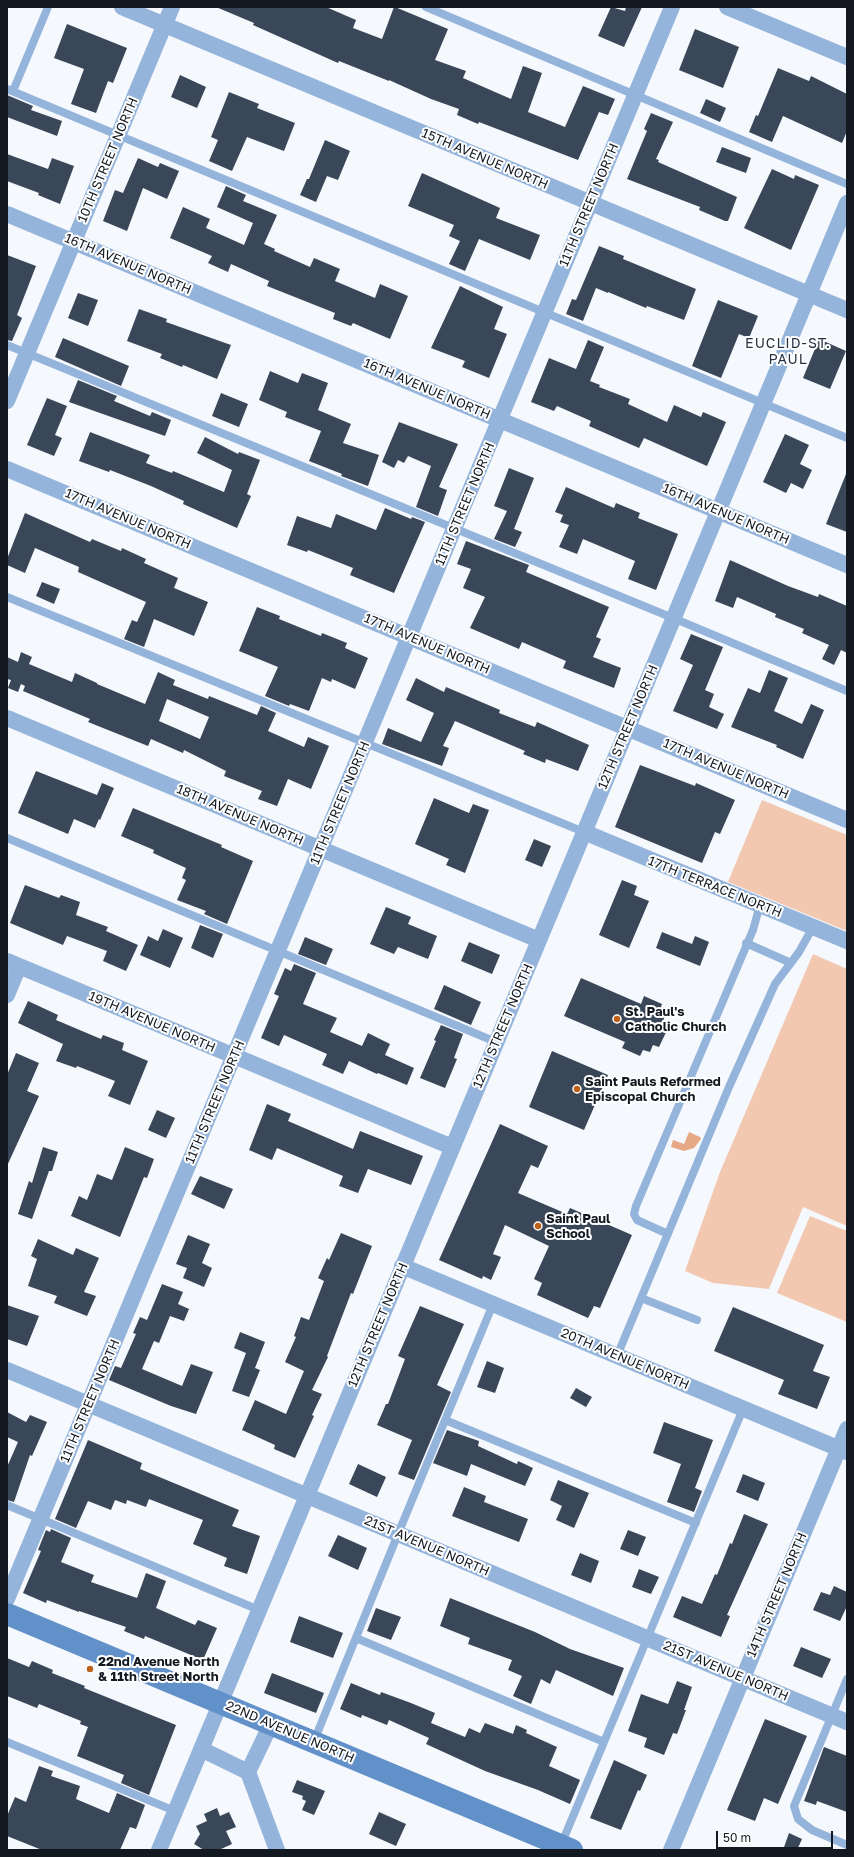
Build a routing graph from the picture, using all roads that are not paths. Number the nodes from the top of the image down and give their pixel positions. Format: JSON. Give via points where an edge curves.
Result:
{"nodes":[{"id":1,"x":48,"y":7,"type":"edge"},
{"id":2,"x":122,"y":7,"type":"edge"},
{"id":3,"x":172,"y":7,"type":"edge"},
{"id":4,"x":426,"y":7,"type":"edge"},
{"id":5,"x":672,"y":7,"type":"edge"},
{"id":6,"x":727,"y":7,"type":"edge"},
{"id":7,"x":164,"y":25,"type":"junction"},
{"id":8,"x":847,"y":57,"type":"edge"},
{"id":9,"x":10,"y":90,"type":"edge"},
{"id":10,"x":635,"y":96,"type":"junction"},
{"id":11,"x":118,"y":135,"type":"junction"},
{"id":12,"x":847,"y":184,"type":"edge"},
{"id":13,"x":590,"y":203,"type":"junction"},
{"id":14,"x":847,"y":203,"type":"edge"},
{"id":15,"x":7,"y":214,"type":"edge"},
{"id":16,"x":74,"y":242,"type":"junction"},
{"id":17,"x":809,"y":294,"type":"junction"},
{"id":18,"x":847,"y":310,"type":"edge"},
{"id":19,"x":544,"y":313,"type":"junction"},
{"id":20,"x":7,"y":345,"type":"edge"},
{"id":21,"x":27,"y":353,"type":"junction"},
{"id":22,"x":7,"y":401,"type":"edge"},
{"id":23,"x":762,"y":405,"type":"junction"},
{"id":24,"x":500,"y":420,"type":"junction"},
{"id":25,"x":847,"y":438,"type":"edge"},
{"id":26,"x":7,"y":469,"type":"edge"},
{"id":27,"x":718,"y":511,"type":"junction"},
{"id":28,"x":454,"y":528,"type":"junction"},
{"id":29,"x":847,"y":565,"type":"edge"},
{"id":30,"x":7,"y":597,"type":"edge"},
{"id":31,"x":674,"y":618,"type":"junction"},
{"id":32,"x":409,"y":637,"type":"junction"},
{"id":33,"x":847,"y":691,"type":"edge"},
{"id":34,"x":7,"y":718,"type":"edge"},
{"id":35,"x":628,"y":728,"type":"junction"},
{"id":36,"x":364,"y":743,"type":"junction"},
{"id":37,"x":847,"y":820,"type":"edge"},
{"id":38,"x":584,"y":832,"type":"junction"},
{"id":39,"x":7,"y":838,"type":"edge"},
{"id":40,"x":320,"y":849,"type":"junction"},
{"id":41,"x":760,"y":905,"type":"junction"},
{"id":42,"x":813,"y":927,"type":"junction"},
{"id":43,"x":539,"y":940,"type":"junction"},
{"id":44,"x":847,"y":942,"type":"edge"},
{"id":45,"x":746,"y":943,"type":"junction"},
{"id":46,"x":278,"y":951,"type":"junction"},
{"id":47,"x":13,"y":963,"type":"edge"},
{"id":48,"x":791,"y":963,"type":"junction"},
{"id":49,"x":7,"y":995,"type":"edge"},
{"id":50,"x":496,"y":1042,"type":"junction"},
{"id":51,"x":234,"y":1056,"type":"junction"},
{"id":52,"x":452,"y":1147,"type":"junction"},
{"id":53,"x":668,"y":1234,"type":"junction"},
{"id":54,"x":402,"y":1266,"type":"junction"},
{"id":55,"x":641,"y":1298,"type":"junction"},
{"id":56,"x":493,"y":1304,"type":"junction"},
{"id":57,"x":697,"y":1320,"type":"dead end"},
{"id":58,"x":617,"y":1356,"type":"junction"},
{"id":59,"x":7,"y":1370,"type":"edge"},
{"id":60,"x":88,"y":1404,"type":"junction"},
{"id":61,"x":743,"y":1409,"type":"junction"},
{"id":62,"x":445,"y":1420,"type":"junction"},
{"id":63,"x":847,"y":1429,"type":"edge"},
{"id":64,"x":843,"y":1451,"type":"edge"},
{"id":65,"x":307,"y":1496,"type":"junction"},
{"id":66,"x":7,"y":1505,"type":"edge"},
{"id":67,"x":40,"y":1519,"type":"junction"},
{"id":68,"x":696,"y":1523,"type":"junction"},
{"id":69,"x":398,"y":1534,"type":"junction"},
{"id":70,"x":7,"y":1599,"type":"edge"},
{"id":71,"x":259,"y":1610,"type":"junction"},
{"id":72,"x":7,"y":1614,"type":"edge"},
{"id":73,"x":356,"y":1638,"type":"junction"},
{"id":74,"x":647,"y":1638,"type":"junction"},
{"id":75,"x":743,"y":1678,"type":"junction"},
{"id":76,"x":847,"y":1679,"type":"edge"},
{"id":77,"x":220,"y":1703,"type":"junction"},
{"id":78,"x":832,"y":1715,"type":"junction"},
{"id":79,"x":847,"y":1722,"type":"edge"},
{"id":80,"x":271,"y":1724,"type":"junction"},
{"id":81,"x":7,"y":1742,"type":"edge"},
{"id":82,"x":314,"y":1742,"type":"junction"},
{"id":83,"x":604,"y":1742,"type":"junction"},
{"id":84,"x":201,"y":1749,"type":"junction"},
{"id":85,"x":248,"y":1772,"type":"junction"},
{"id":86,"x":175,"y":1811,"type":"junction"},
{"id":87,"x":847,"y":1845,"type":"edge"},
{"id":88,"x":567,"y":1848,"type":"edge"},
{"id":89,"x":158,"y":1850,"type":"edge"},
{"id":90,"x":277,"y":1850,"type":"edge"},
{"id":91,"x":671,"y":1850,"type":"edge"}],
"edges":[{"from":1,"to":9,"type":"lane"},
{"from":2,"to":7,"type":"street","name":"15TH AVENUE NORTH"},
{"from":3,"to":7,"type":"street","name":"10TH STREET NORTH"},
{"from":4,"to":10,"type":"lane"},
{"from":5,"to":10,"type":"street","name":"11TH STREET NORTH"},
{"from":6,"to":8,"type":"street"},
{"from":7,"to":11,"type":"street","name":"10TH STREET NORTH"},
{"from":7,"to":13,"type":"street","name":"15TH AVENUE NORTH"},
{"from":9,"to":11,"type":"lane"},
{"from":10,"to":12,"type":"lane"},
{"from":10,"to":13,"type":"street","name":"11TH STREET NORTH"},
{"from":11,"to":16,"type":"street","name":"10TH STREET NORTH"},
{"from":11,"to":19,"type":"lane"},
{"from":13,"to":17,"type":"street","name":"15TH AVENUE NORTH"},
{"from":13,"to":19,"type":"street","name":"11TH STREET NORTH"},
{"from":14,"to":17,"type":"street","name":"12TH STREET NORTH"},
{"from":15,"to":16,"type":"street","name":"16TH AVENUE NORTH"},
{"from":16,"to":21,"type":"street","name":"10TH STREET NORTH"},
{"from":16,"to":24,"type":"street","name":"16TH AVENUE NORTH"},
{"from":17,"to":18,"type":"street","name":"15TH AVENUE NORTH"},
{"from":17,"to":23,"type":"street","name":"12TH STREET NORTH"},
{"from":19,"to":23,"type":"lane"},
{"from":19,"to":24,"type":"street","name":"11TH STREET NORTH"},
{"from":20,"to":21,"type":"lane"},
{"from":21,"to":22,"type":"street","name":"10TH STREET NORTH"},
{"from":21,"to":28,"type":"lane"},
{"from":23,"to":25,"type":"lane"},
{"from":23,"to":27,"type":"street","name":"12TH STREET NORTH"},
{"from":24,"to":27,"type":"street","name":"16TH AVENUE NORTH"},
{"from":24,"to":28,"type":"street","name":"11TH STREET NORTH"},
{"from":26,"to":32,"type":"street","name":"17TH AVENUE NORTH"},
{"from":27,"to":29,"type":"street","name":"16TH AVENUE NORTH"},
{"from":27,"to":31,"type":"street","name":"12TH STREET NORTH"},
{"from":28,"to":31,"type":"lane"},
{"from":28,"to":32,"type":"street","name":"11TH STREET NORTH"},
{"from":30,"to":36,"type":"lane"},
{"from":31,"to":33,"type":"lane"},
{"from":31,"to":35,"type":"street","name":"12TH STREET NORTH"},
{"from":32,"to":35,"type":"street","name":"17TH AVENUE NORTH"},
{"from":32,"to":36,"type":"street","name":"11TH STREET NORTH"},
{"from":34,"to":40,"type":"street","name":"18TH AVENUE NORTH"},
{"from":35,"to":37,"type":"street","name":"17TH AVENUE NORTH"},
{"from":35,"to":38,"type":"street","name":"12TH STREET NORTH"},
{"from":36,"to":38,"type":"lane"},
{"from":36,"to":40,"type":"street","name":"11TH STREET NORTH"},
{"from":38,"to":41,"type":"street","name":"17TH TERRACE NORTH"},
{"from":38,"to":43,"type":"street","name":"12TH STREET NORTH"},
{"from":39,"to":46,"type":"lane"},
{"from":40,"to":43,"type":"street","name":"18TH AVENUE NORTH"},
{"from":40,"to":46,"type":"street","name":"11TH STREET NORTH"},
{"from":41,"to":42,"type":"street","name":"17TH TERRACE NORTH"},
{"from":41,"to":45,"type":"lane"},
{"from":42,"to":44,"type":"street","name":"17TH TERRACE NORTH"},
{"from":42,"to":48,"type":"lane"},
{"from":43,"to":50,"type":"street","name":"12TH STREET NORTH"},
{"from":45,"to":48,"type":"lane"},
{"from":45,"to":53,"type":"lane","via":[[636,1206],[636,1220]]},
{"from":46,"to":50,"type":"lane"},
{"from":46,"to":51,"type":"street","name":"11TH STREET NORTH"},
{"from":47,"to":49,"type":"street"},
{"from":47,"to":51,"type":"street","name":"19TH AVENUE NORTH"},
{"from":48,"to":53,"type":"lane","via":[[775,984]]},
{"from":50,"to":52,"type":"street","name":"12TH STREET NORTH"},
{"from":51,"to":52,"type":"street","name":"19TH AVENUE NORTH"},
{"from":51,"to":60,"type":"street","name":"11TH STREET NORTH"},
{"from":52,"to":54,"type":"street","name":"12TH STREET NORTH"},
{"from":53,"to":55,"type":"lane"},
{"from":54,"to":56,"type":"street","name":"20TH AVENUE NORTH"},
{"from":54,"to":65,"type":"street","name":"12TH STREET NORTH"},
{"from":55,"to":57,"type":"lane"},
{"from":55,"to":58,"type":"lane"},
{"from":56,"to":58,"type":"street","name":"20TH AVENUE NORTH"},
{"from":56,"to":62,"type":"lane"},
{"from":58,"to":61,"type":"street","name":"20TH AVENUE NORTH"},
{"from":59,"to":60,"type":"street","name":"21ST AVENUE NORTH"},
{"from":60,"to":65,"type":"street","name":"21ST AVENUE NORTH"},
{"from":60,"to":67,"type":"street","name":"11TH STREET NORTH"},
{"from":61,"to":64,"type":"street","name":"20TH AVENUE NORTH"},
{"from":61,"to":68,"type":"lane"},
{"from":62,"to":68,"type":"lane"},
{"from":62,"to":69,"type":"lane"},
{"from":63,"to":64,"type":"street","name":"14TH STREET NORTH"},
{"from":64,"to":75,"type":"street","name":"14TH STREET NORTH"},
{"from":65,"to":69,"type":"street","name":"21ST AVENUE NORTH"},
{"from":65,"to":71,"type":"street","name":"12TH STREET NORTH"},
{"from":66,"to":67,"type":"lane"},
{"from":67,"to":70,"type":"street","name":"11TH STREET NORTH"},
{"from":67,"to":71,"type":"lane"},
{"from":68,"to":74,"type":"lane"},
{"from":69,"to":73,"type":"lane"},
{"from":69,"to":74,"type":"street","name":"21ST AVENUE NORTH"},
{"from":71,"to":77,"type":"street","name":"12TH STREET NORTH"},
{"from":72,"to":77,"type":"main road","name":"22ND AVENUE NORTH"},
{"from":73,"to":82,"type":"lane"},
{"from":73,"to":83,"type":"lane"},
{"from":74,"to":75,"type":"street","name":"21ST AVENUE NORTH"},
{"from":74,"to":83,"type":"lane"},
{"from":75,"to":78,"type":"street","name":"21ST AVENUE NORTH"},
{"from":75,"to":91,"type":"street","name":"14TH STREET NORTH"},
{"from":76,"to":78,"type":"lane"},
{"from":77,"to":80,"type":"main road","name":"22ND AVENUE NORTH"},
{"from":77,"to":84,"type":"street","name":"12TH STREET NORTH"},
{"from":78,"to":79,"type":"street","name":"21ST AVENUE NORTH"},
{"from":78,"to":87,"type":"lane","via":[[794,1806],[798,1819],[812,1830]]},
{"from":80,"to":82,"type":"main road","name":"22ND AVENUE NORTH"},
{"from":80,"to":85,"type":"street"},
{"from":81,"to":86,"type":"lane"},
{"from":82,"to":88,"type":"main road","name":"22ND AVENUE NORTH"},
{"from":83,"to":88,"type":"lane"},
{"from":84,"to":85,"type":"street"},
{"from":84,"to":86,"type":"street","name":"12TH STREET NORTH"},
{"from":85,"to":90,"type":"street"},
{"from":86,"to":89,"type":"street","name":"12TH STREET NORTH"}]}
